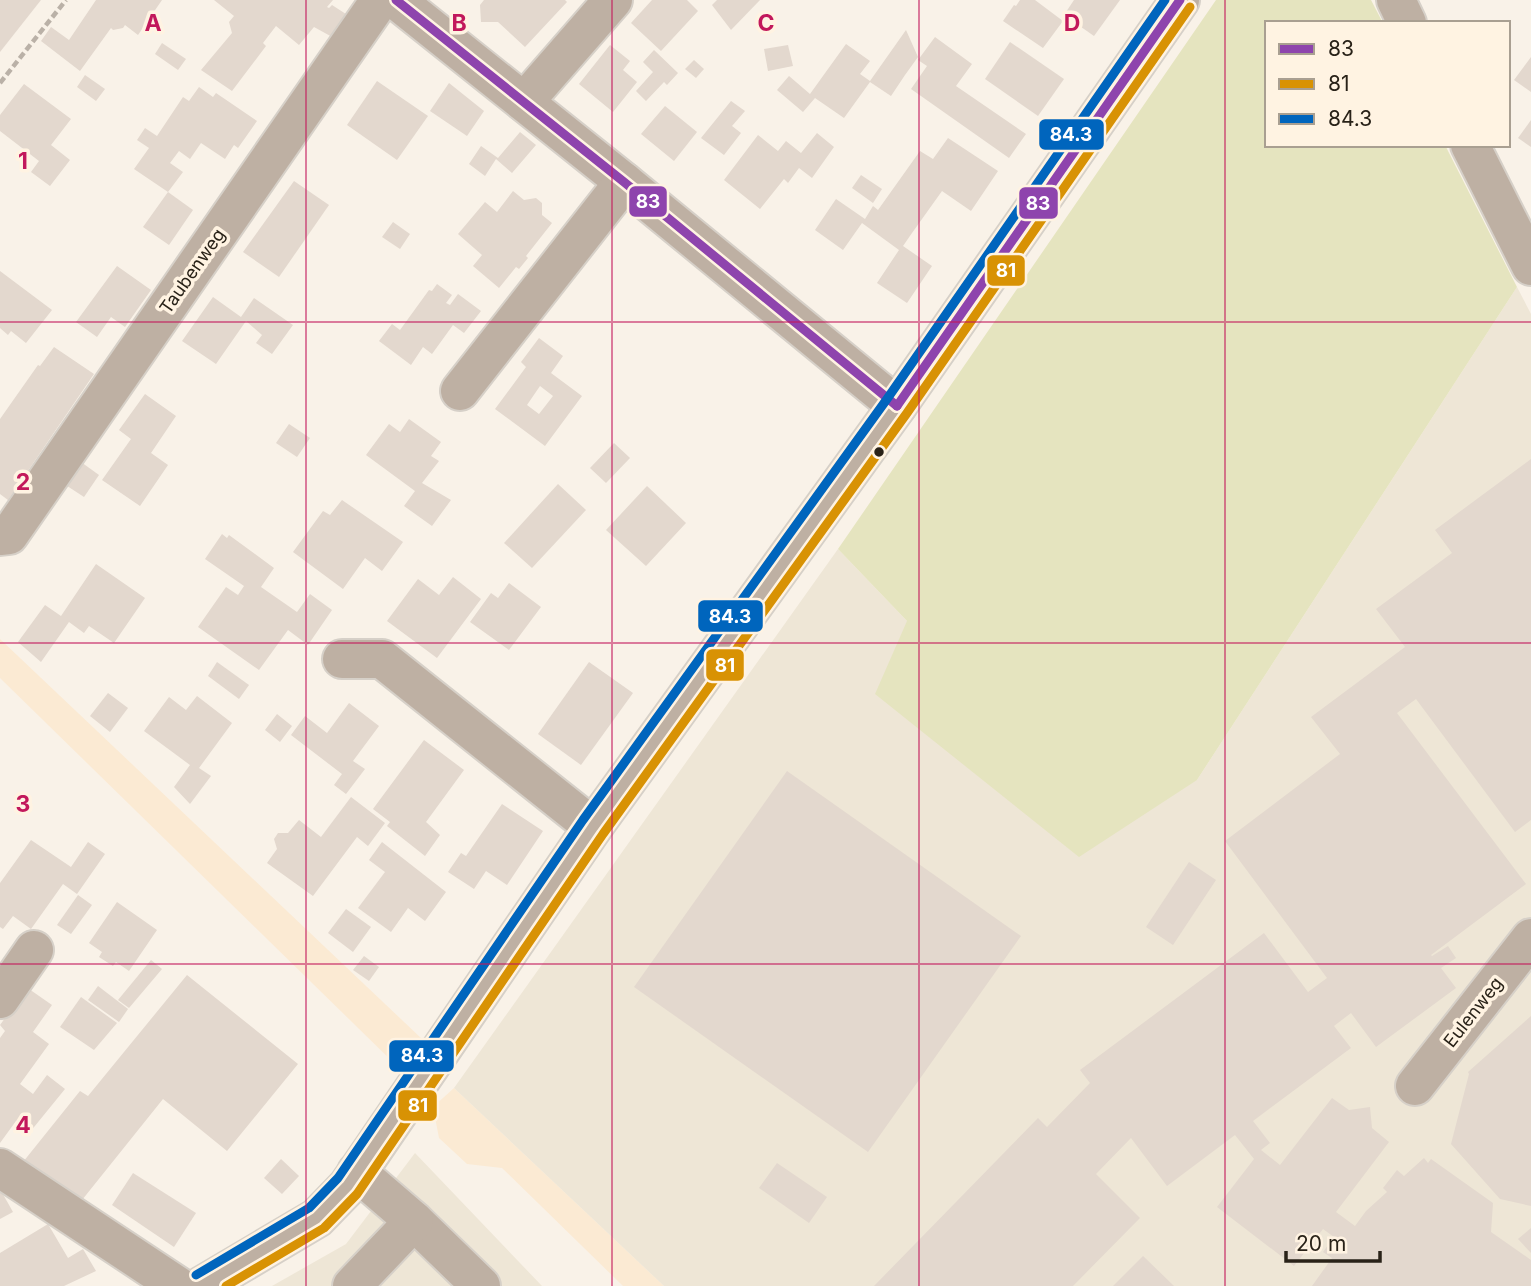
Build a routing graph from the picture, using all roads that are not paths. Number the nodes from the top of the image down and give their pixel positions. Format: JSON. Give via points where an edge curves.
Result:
{"nodes":[{"id":1,"x":380,"y":0,"type":"edge"},
{"id":2,"x":396,"y":0,"type":"edge"},
{"id":3,"x":613,"y":0,"type":"edge"},
{"id":4,"x":1180,"y":0,"type":"edge"},
{"id":5,"x":1396,"y":0,"type":"edge"},
{"id":6,"x":1406,"y":21,"type":"edge"},
{"id":7,"x":524,"y":102,"type":"junction"},
{"id":8,"x":1470,"y":147,"type":"edge"},
{"id":9,"x":624,"y":182,"type":"junction"},
{"id":10,"x":1529,"y":256,"type":"edge"},
{"id":11,"x":460,"y":391,"type":"dead end"},
{"id":12,"x":897,"y":406,"type":"junction"},
{"id":13,"x":0,"y":536,"type":"edge"},
{"id":14,"x":342,"y":659,"type":"dead end"},
{"id":15,"x":593,"y":827,"type":"junction"},
{"id":16,"x":1531,"y":938,"type":"edge"},
{"id":17,"x":34,"y":950,"type":"dead end"},
{"id":18,"x":0,"y":999,"type":"edge"},
{"id":19,"x":1415,"y":1086,"type":"dead end"},
{"id":20,"x":0,"y":1168,"type":"edge"},
{"id":21,"x":357,"y":1172,"type":"junction"},
{"id":22,"x":414,"y":1221,"type":"junction"},
{"id":23,"x":178,"y":1286,"type":"edge"},
{"id":24,"x":202,"y":1286,"type":"edge"},
{"id":25,"x":352,"y":1286,"type":"edge"},
{"id":26,"x":481,"y":1286,"type":"edge"}],
"edges":[{"from":1,"to":13,"type":"street","name":"Taubenweg","via":[[9,535]]},
{"from":2,"to":7,"type":"street"},
{"from":3,"to":7,"type":"street"},
{"from":4,"to":12,"type":"street"},
{"from":5,"to":6,"type":"street"},
{"from":7,"to":9,"type":"street"},
{"from":8,"to":10,"type":"street"},
{"from":9,"to":11,"type":"street"},
{"from":9,"to":12,"type":"street"},
{"from":12,"to":15,"type":"street"},
{"from":14,"to":15,"type":"street","via":[[382,659]]},
{"from":15,"to":21,"type":"street"},
{"from":16,"to":19,"type":"street","name":"Eulenweg"},
{"from":17,"to":18,"type":"street"},
{"from":20,"to":23,"type":"street"},
{"from":21,"to":22,"type":"street"},
{"from":21,"to":24,"type":"street","via":[[317,1218]]},
{"from":22,"to":25,"type":"street"},
{"from":22,"to":26,"type":"street"}]}
